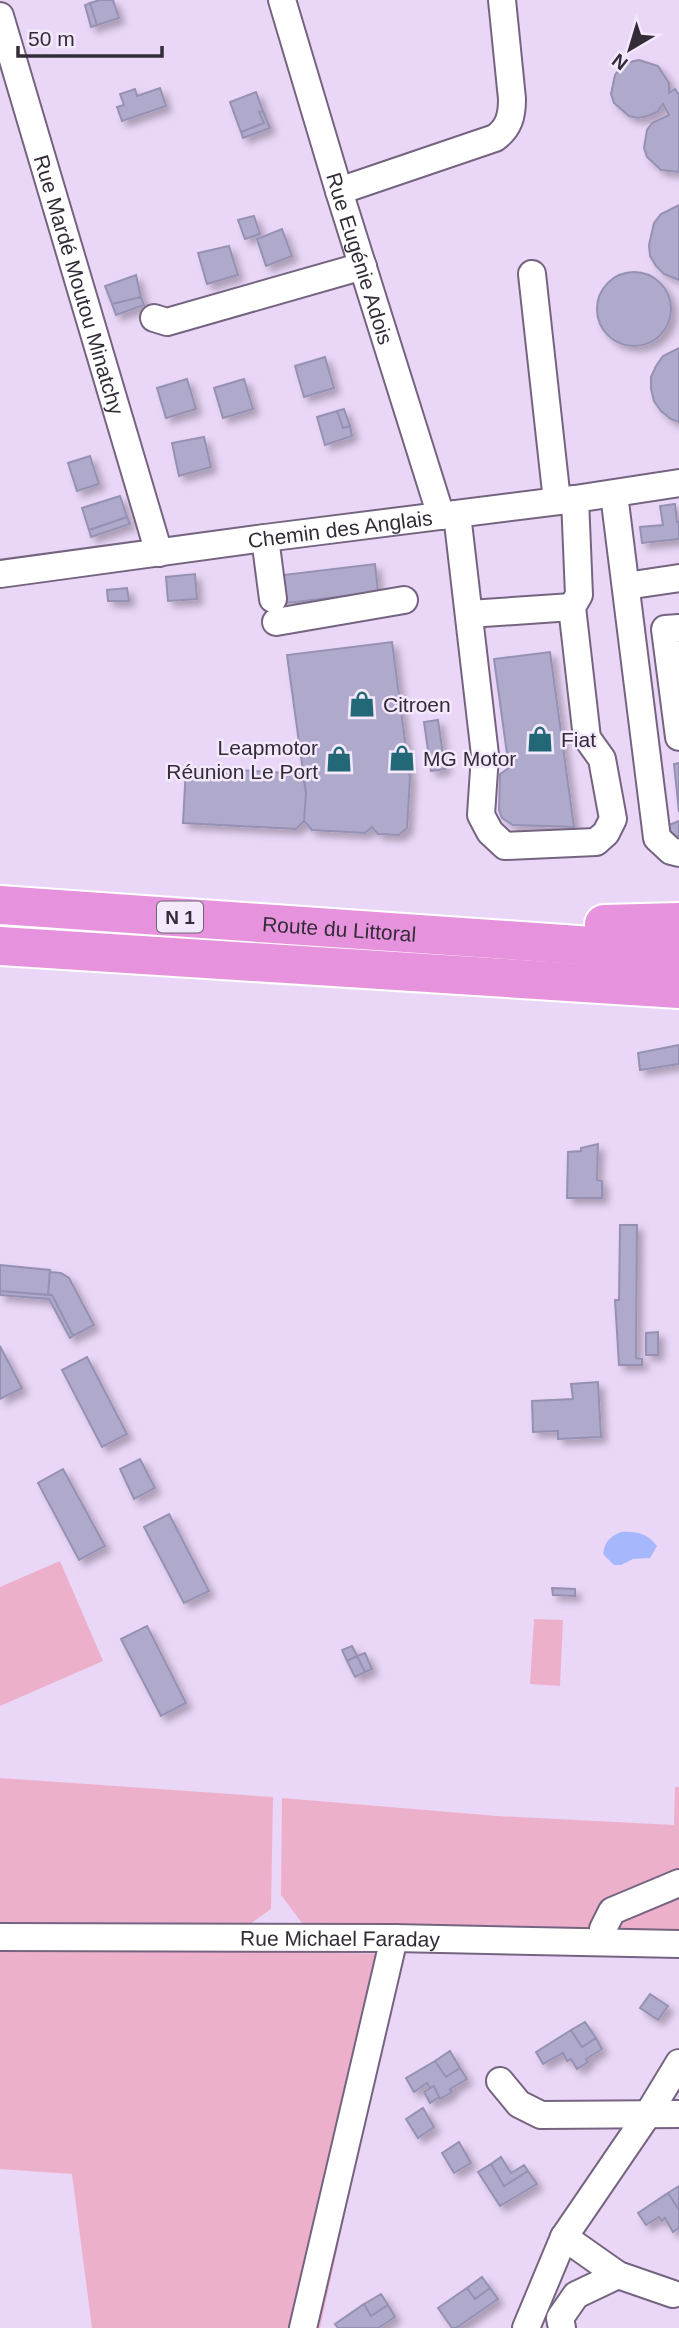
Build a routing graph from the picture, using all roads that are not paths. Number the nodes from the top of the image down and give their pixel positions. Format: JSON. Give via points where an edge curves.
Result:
{"nodes":[{"id":1,"x":282,"y":0,"type":"edge"},
{"id":2,"x":502,"y":0,"type":"edge"},
{"id":3,"x":0,"y":16,"type":"edge"},
{"id":4,"x":339,"y":191,"type":"junction"},
{"id":5,"x":363,"y":266,"type":"junction"},
{"id":6,"x":532,"y":274,"type":"dead end"},
{"id":7,"x":154,"y":318,"type":"dead end"},
{"id":8,"x":679,"y":483,"type":"edge"},
{"id":9,"x":614,"y":494,"type":"junction"},
{"id":10,"x":566,"y":500,"type":"junction"},
{"id":11,"x":449,"y":515,"type":"junction"},
{"id":12,"x":265,"y":538,"type":"junction"},
{"id":13,"x":159,"y":553,"type":"junction"},
{"id":14,"x":0,"y":574,"type":"edge"},
{"id":15,"x":679,"y":578,"type":"edge"},
{"id":16,"x":625,"y":586,"type":"junction"},
{"id":17,"x":404,"y":600,"type":"dead end"},
{"id":18,"x":572,"y":607,"type":"junction"},
{"id":19,"x":469,"y":614,"type":"junction"},
{"id":20,"x":679,"y":628,"type":"edge"},
{"id":21,"x":675,"y":711,"type":"junction"},
{"id":22,"x":642,"y":713,"type":"junction"},
{"id":23,"x":679,"y":737,"type":"edge"},
{"id":24,"x":679,"y":853,"type":"edge"},
{"id":25,"x":0,"y":905,"type":"edge"},
{"id":26,"x":679,"y":922,"type":"edge"},
{"id":27,"x":360,"y":929,"type":"junction"},
{"id":28,"x":0,"y":946,"type":"edge"},
{"id":29,"x":679,"y":952,"type":"edge"},
{"id":30,"x":342,"y":967,"type":"junction"},
{"id":31,"x":679,"y":989,"type":"edge"},
{"id":32,"x":679,"y":1012,"type":"edge"},
{"id":33,"x":679,"y":1883,"type":"edge"},
{"id":34,"x":0,"y":1937,"type":"edge"},
{"id":35,"x":394,"y":1938,"type":"junction"},
{"id":36,"x":602,"y":1942,"type":"junction"},
{"id":37,"x":679,"y":1944,"type":"edge"},
{"id":38,"x":679,"y":2063,"type":"edge"},
{"id":39,"x":500,"y":2081,"type":"dead end"},
{"id":40,"x":648,"y":2114,"type":"junction"},
{"id":41,"x":679,"y":2114,"type":"edge"},
{"id":42,"x":564,"y":2237,"type":"junction"},
{"id":43,"x":618,"y":2275,"type":"junction"},
{"id":44,"x":673,"y":2294,"type":"dead end"},
{"id":45,"x":303,"y":2328,"type":"edge"},
{"id":46,"x":526,"y":2328,"type":"edge"},
{"id":47,"x":562,"y":2328,"type":"edge"}],
"edges":[{"from":1,"to":4,"type":"street","name":"Rue Eugénie Adois"},
{"from":2,"to":4,"type":"street","via":[[512,99],[507,127],[495,138]]},
{"from":3,"to":13,"type":"street","name":"Rue Mardé Moutou Minatchy"},
{"from":4,"to":5,"type":"street","name":"Rue Eugénie Adois"},
{"from":5,"to":7,"type":"street","via":[[167,322]]},
{"from":5,"to":11,"type":"street","name":"Rue Eugénie Adois"},
{"from":6,"to":10,"type":"street"},
{"from":8,"to":9,"type":"street","name":"Chemin des Anglais"},
{"from":9,"to":10,"type":"street","name":"Chemin des Anglais"},
{"from":9,"to":16,"type":"street"},
{"from":10,"to":11,"type":"street","name":"Chemin des Anglais"},
{"from":10,"to":18,"type":"street","via":[[579,595]]},
{"from":11,"to":12,"type":"street","name":"Chemin des Anglais"},
{"from":11,"to":19,"type":"street","name":"Rue Eugénie Adois"},
{"from":12,"to":13,"type":"street","name":"Chemin des Anglais"},
{"from":12,"to":17,"type":"street","via":[[274,611]]},
{"from":13,"to":14,"type":"street","name":"Chemin des Anglais"},
{"from":15,"to":16,"type":"street"},
{"from":16,"to":22,"type":"street"},
{"from":18,"to":19,"type":"street"},
{"from":18,"to":19,"type":"street","name":"Rue Eugénie Adois","via":[[587,738],[602,759],[613,819],[597,842],[505,846],[490,832],[481,815],[485,755]]},
{"from":20,"to":21,"type":"street","via":[[665,629]]},
{"from":21,"to":22,"type":"street"},
{"from":21,"to":23,"type":"street"},
{"from":22,"to":24,"type":"street","via":[[657,838]]},
{"from":25,"to":27,"type":"highway","name":"Route du Littoral","number":"N 1"},
{"from":26,"to":27,"type":"highway"},
{"from":27,"to":29,"type":"highway","name":"Route du Littoral","number":"N 1"},
{"from":28,"to":30,"type":"highway","name":"Route du Littoral","number":"N 1"},
{"from":30,"to":31,"type":"highway","name":"Route du Littoral","number":"N 1"},
{"from":30,"to":32,"type":"highway"},
{"from":33,"to":36,"type":"street","via":[[612,1912]]},
{"from":34,"to":35,"type":"street","name":"Rue Michael Faraday"},
{"from":35,"to":36,"type":"street","name":"Rue Michael Faraday"},
{"from":35,"to":45,"type":"street"},
{"from":36,"to":37,"type":"street","name":"Rue Michael Faraday"},
{"from":38,"to":40,"type":"street"},
{"from":39,"to":40,"type":"street","via":[[519,2104],[541,2115]]},
{"from":40,"to":41,"type":"street"},
{"from":40,"to":42,"type":"street"},
{"from":42,"to":43,"type":"street"},
{"from":42,"to":46,"type":"street"},
{"from":43,"to":44,"type":"street"},
{"from":43,"to":47,"type":"street","via":[[576,2295],[561,2318]]}]}
